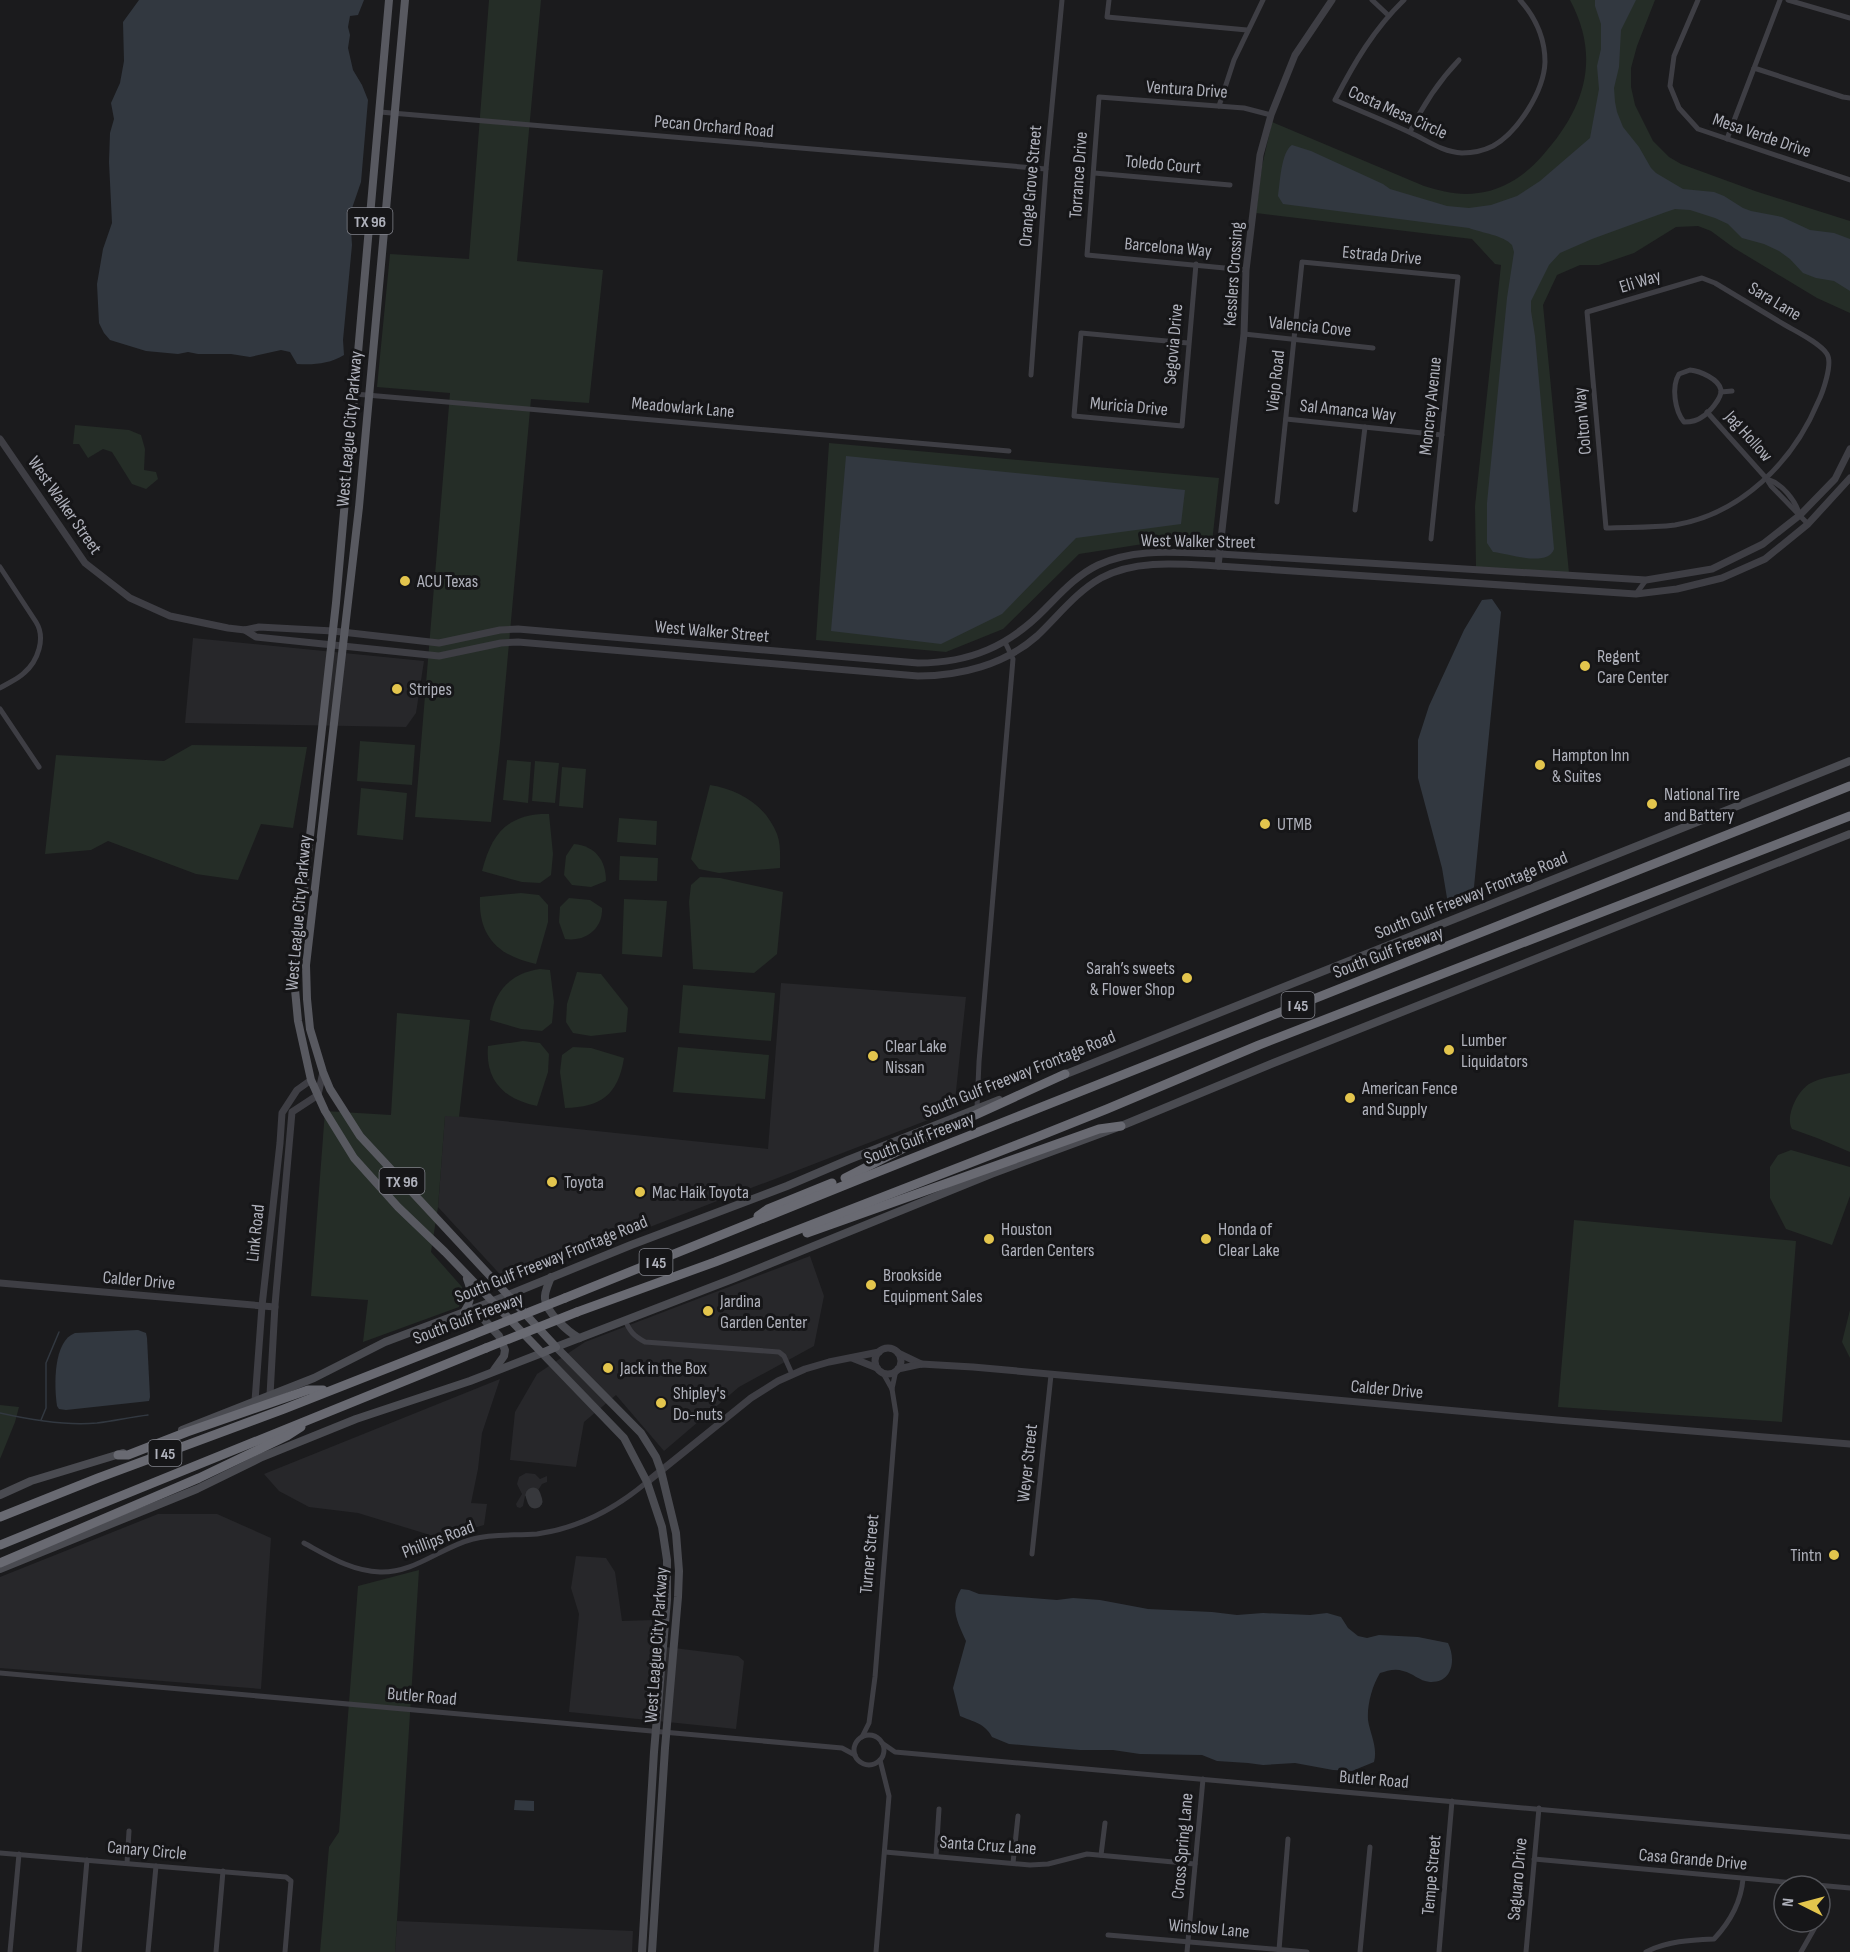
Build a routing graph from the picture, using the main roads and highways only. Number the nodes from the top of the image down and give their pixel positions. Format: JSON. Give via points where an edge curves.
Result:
{"nodes":[{"id":1,"x":389,"y":0,"type":"edge"},
{"id":2,"x":405,"y":0,"type":"edge"},
{"id":3,"x":1850,"y":761,"type":"edge"},
{"id":4,"x":1850,"y":786,"type":"edge"},
{"id":5,"x":1850,"y":816,"type":"edge"},
{"id":6,"x":1850,"y":834,"type":"edge"},
{"id":7,"x":1065,"y":1074,"type":"junction"},
{"id":8,"x":1121,"y":1126,"type":"junction"},
{"id":9,"x":746,"y":1225,"type":"junction"},
{"id":10,"x":464,"y":1273,"type":"junction"},
{"id":11,"x":683,"y":1274,"type":"junction"},
{"id":12,"x":551,"y":1276,"type":"junction"},
{"id":13,"x":508,"y":1294,"type":"junction"},
{"id":14,"x":491,"y":1302,"type":"junction"},
{"id":15,"x":465,"y":1311,"type":"junction"},
{"id":16,"x":579,"y":1338,"type":"junction"},
{"id":17,"x":556,"y":1347,"type":"junction"},
{"id":18,"x":542,"y":1353,"type":"junction"},
{"id":19,"x":491,"y":1373,"type":"junction"},
{"id":20,"x":332,"y":1390,"type":"junction"},
{"id":21,"x":316,"y":1417,"type":"junction"},
{"id":22,"x":118,"y":1455,"type":"junction"},
{"id":23,"x":0,"y":1496,"type":"edge"},
{"id":24,"x":0,"y":1517,"type":"edge"},
{"id":25,"x":0,"y":1545,"type":"edge"},
{"id":26,"x":0,"y":1563,"type":"edge"},
{"id":27,"x":0,"y":1569,"type":"edge"},
{"id":28,"x":648,"y":1849,"type":"junction"},
{"id":29,"x":658,"y":1850,"type":"junction"},
{"id":30,"x":642,"y":1941,"type":"junction"},
{"id":31,"x":653,"y":1948,"type":"edge"},
{"id":32,"x":642,"y":1952,"type":"edge"}],
"edges":[{"from":1,"to":10,"type":"main road","name":"West League City Parkway","number":"TX 96","via":[[333,631],[294,979],[298,1021],[311,1080],[325,1111],[354,1158]]},
{"from":2,"to":13,"type":"main road","name":"West League City Parkway","number":"TX 96","via":[[359,507],[306,964],[307,999],[310,1029],[322,1072],[360,1136]]},
{"from":3,"to":7,"type":"main road","name":"South Gulf Freeway Frontage Road"},
{"from":4,"to":9,"type":"highway","name":"South Gulf Freeway","number":"I 45"},
{"from":5,"to":11,"type":"highway","name":"South Gulf Freeway","number":"I 45"},
{"from":6,"to":8,"type":"main road"},
{"from":7,"to":9,"type":"highway","via":[[854,1174],[768,1209]]},
{"from":7,"to":12,"type":"main road","name":"South Gulf Freeway Frontage Road"},
{"from":8,"to":11,"type":"highway","via":[[1099,1128],[735,1260]]},
{"from":8,"to":16,"type":"main road"},
{"from":9,"to":20,"type":"highway","name":"South Gulf Freeway","number":"I 45","bridge":true},
{"from":10,"to":14,"type":"main road","name":"West League City Parkway","number":"TX 96"},
{"from":10,"to":15,"type":"main road","via":[[471,1288]]},
{"from":11,"to":21,"type":"highway","name":"South Gulf Freeway","number":"I 45","bridge":true,"via":[[577,1312]]},
{"from":12,"to":13,"type":"main road","name":"South Gulf Freeway Frontage Road"},
{"from":12,"to":16,"type":"main road","via":[[545,1302],[562,1326]]},
{"from":13,"to":14,"type":"main road","name":"South Gulf Freeway Frontage Road"},
{"from":13,"to":17,"type":"main road","name":"West League City Parkway","number":"TX 96"},
{"from":14,"to":15,"type":"main road","name":"South Gulf Freeway Frontage Road"},
{"from":14,"to":18,"type":"main road","name":"West League City Parkway","number":"TX 96"},
{"from":15,"to":19,"type":"main road","via":[[479,1314],[499,1336],[505,1350]]},
{"from":15,"to":22,"type":"main road","name":"South Gulf Freeway Frontage Road","via":[[384,1342],[314,1378]]},
{"from":16,"to":17,"type":"main road"},
{"from":17,"to":18,"type":"main road"},
{"from":17,"to":29,"type":"main road","name":"West League City Parkway","via":[[641,1433],[661,1471],[676,1533],[679,1571]]},
{"from":18,"to":19,"type":"main road"},
{"from":18,"to":28,"type":"main road","name":"West League City Parkway","via":[[624,1438],[647,1482],[662,1527],[668,1600]]},
{"from":19,"to":27,"type":"main road","via":[[356,1419]]},
{"from":20,"to":22,"type":"highway","via":[[308,1390],[128,1455]]},
{"from":20,"to":24,"type":"highway","name":"South Gulf Freeway","number":"I 45"},
{"from":21,"to":25,"type":"highway","name":"South Gulf Freeway","number":"I 45"},
{"from":21,"to":26,"type":"highway","via":[[287,1436],[199,1478]]},
{"from":22,"to":23,"type":"main road","name":"South Gulf Freeway Frontage Road","via":[[31,1481]]},
{"from":28,"to":29,"type":"main road"},
{"from":28,"to":30,"type":"main road","name":"West League City Parkway"},
{"from":29,"to":31,"type":"main road","name":"West League City Parkway"},
{"from":30,"to":31,"type":"main road"},
{"from":30,"to":32,"type":"main road","name":"West League City Parkway"}]}
